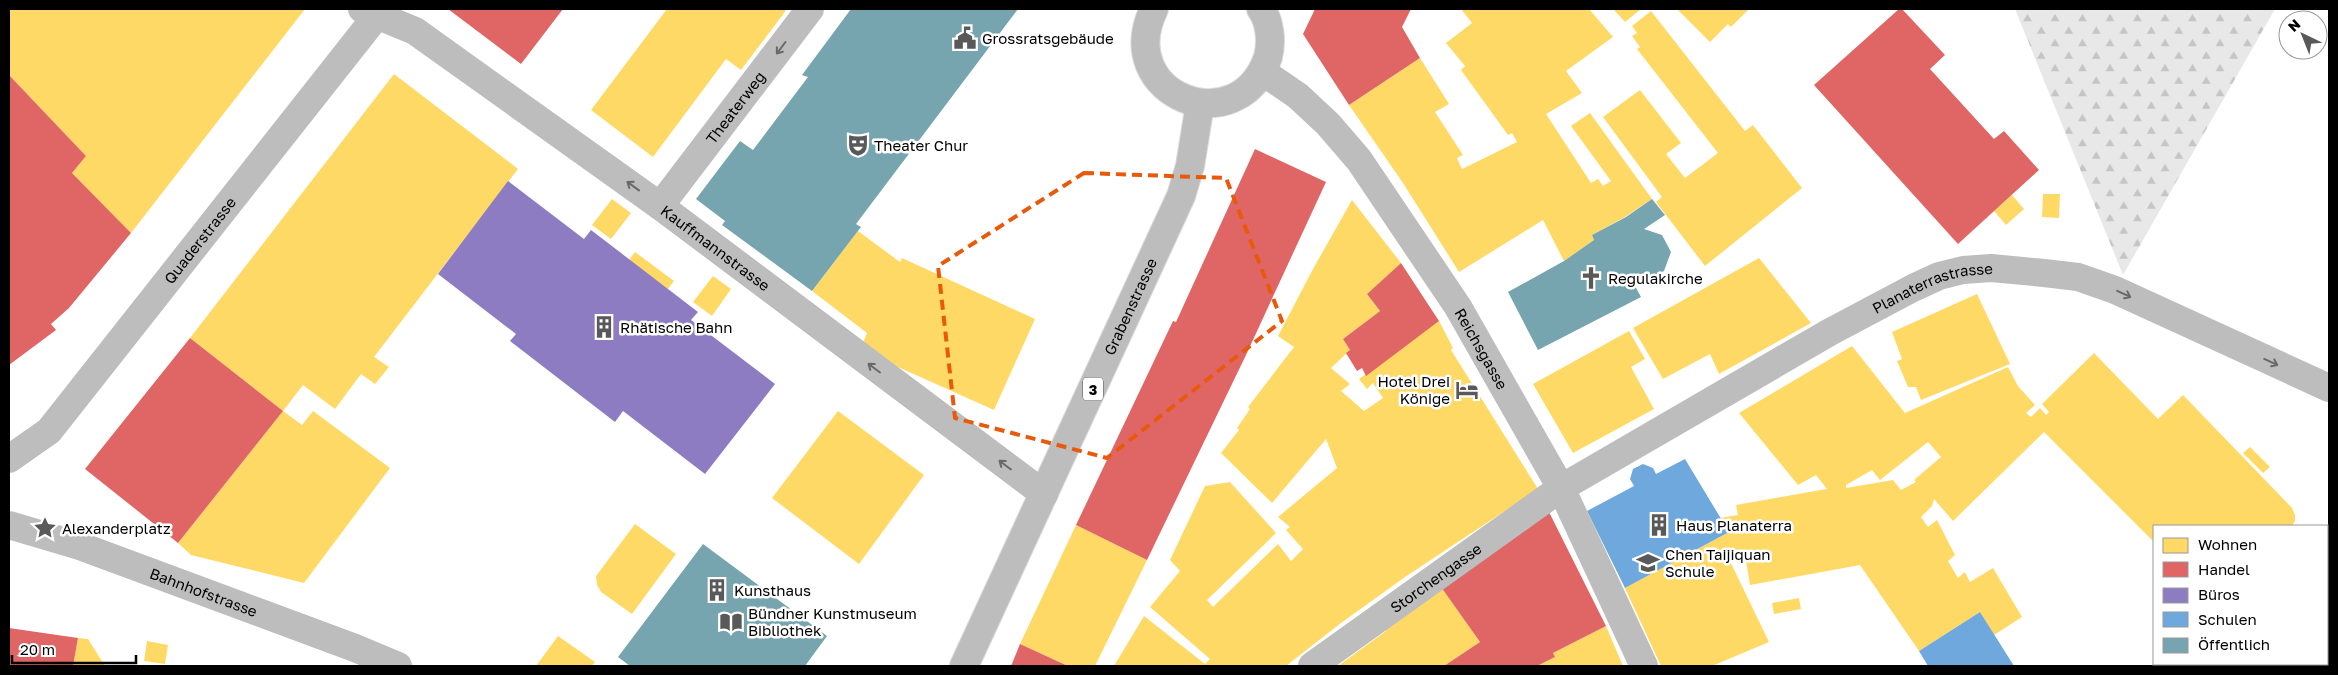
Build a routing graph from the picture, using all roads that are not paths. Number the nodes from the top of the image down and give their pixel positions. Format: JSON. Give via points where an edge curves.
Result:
{"nodes":[{"id":1,"x":810,"y":9,"type":"edge"},
{"id":2,"x":1154,"y":9,"type":"edge"},
{"id":3,"x":1261,"y":9,"type":"edge"},
{"id":4,"x":374,"y":11,"type":"edge"},
{"id":5,"x":1263,"y":72,"type":"junction"},
{"id":6,"x":1200,"y":104,"type":"junction"},
{"id":7,"x":660,"y":206,"type":"junction"},
{"id":8,"x":2329,"y":388,"type":"edge"},
{"id":9,"x":9,"y":459,"type":"edge"},
{"id":10,"x":1561,"y":488,"type":"junction"},
{"id":11,"x":1044,"y":494,"type":"junction"},
{"id":12,"x":9,"y":525,"type":"edge"},
{"id":13,"x":398,"y":666,"type":"edge"},
{"id":14,"x":964,"y":666,"type":"edge"},
{"id":15,"x":1312,"y":666,"type":"edge"},
{"id":16,"x":1644,"y":666,"type":"edge"}],
"edges":[{"from":1,"to":7,"type":"street","name":"Theaterweg","one_way":true},
{"from":2,"to":6,"type":"street","via":[[1145,40],[1147,59],[1155,76],[1168,90]]},
{"from":3,"to":5,"type":"street","via":[[1270,32]]},
{"from":7,"to":4,"type":"street","name":"Kauffmannstrasse","one_way":true,"via":[[415,31]]},
{"from":4,"to":9,"type":"street","name":"Quaderstrasse","via":[[49,431]]},
{"from":5,"to":6,"type":"street","via":[[1244,92],[1217,103]]},
{"from":5,"to":10,"type":"street","name":"Reichsgasse","via":[[1298,96],[1359,160],[1458,307]]},
{"from":6,"to":11,"type":"street","name":"Grabenstrasse","number":"3","via":[[1190,166],[1181,196]]},
{"from":11,"to":7,"type":"street","name":"Kauffmannstrasse","one_way":true},
{"from":10,"to":8,"type":"street","name":"Planaterrastrasse","one_way":true,"via":[[1830,332],[1913,288],[1963,270],[1991,268],[2078,277],[2115,290]]},
{"from":10,"to":15,"type":"street","name":"Storchengasse"},
{"from":10,"to":16,"type":"street","name":"Reichsgasse"},
{"from":11,"to":14,"type":"street","name":"Grabenstrasse","number":"3"},
{"from":12,"to":13,"type":"street","name":"Bahnhofstrasse","via":[[89,549]]}]}
